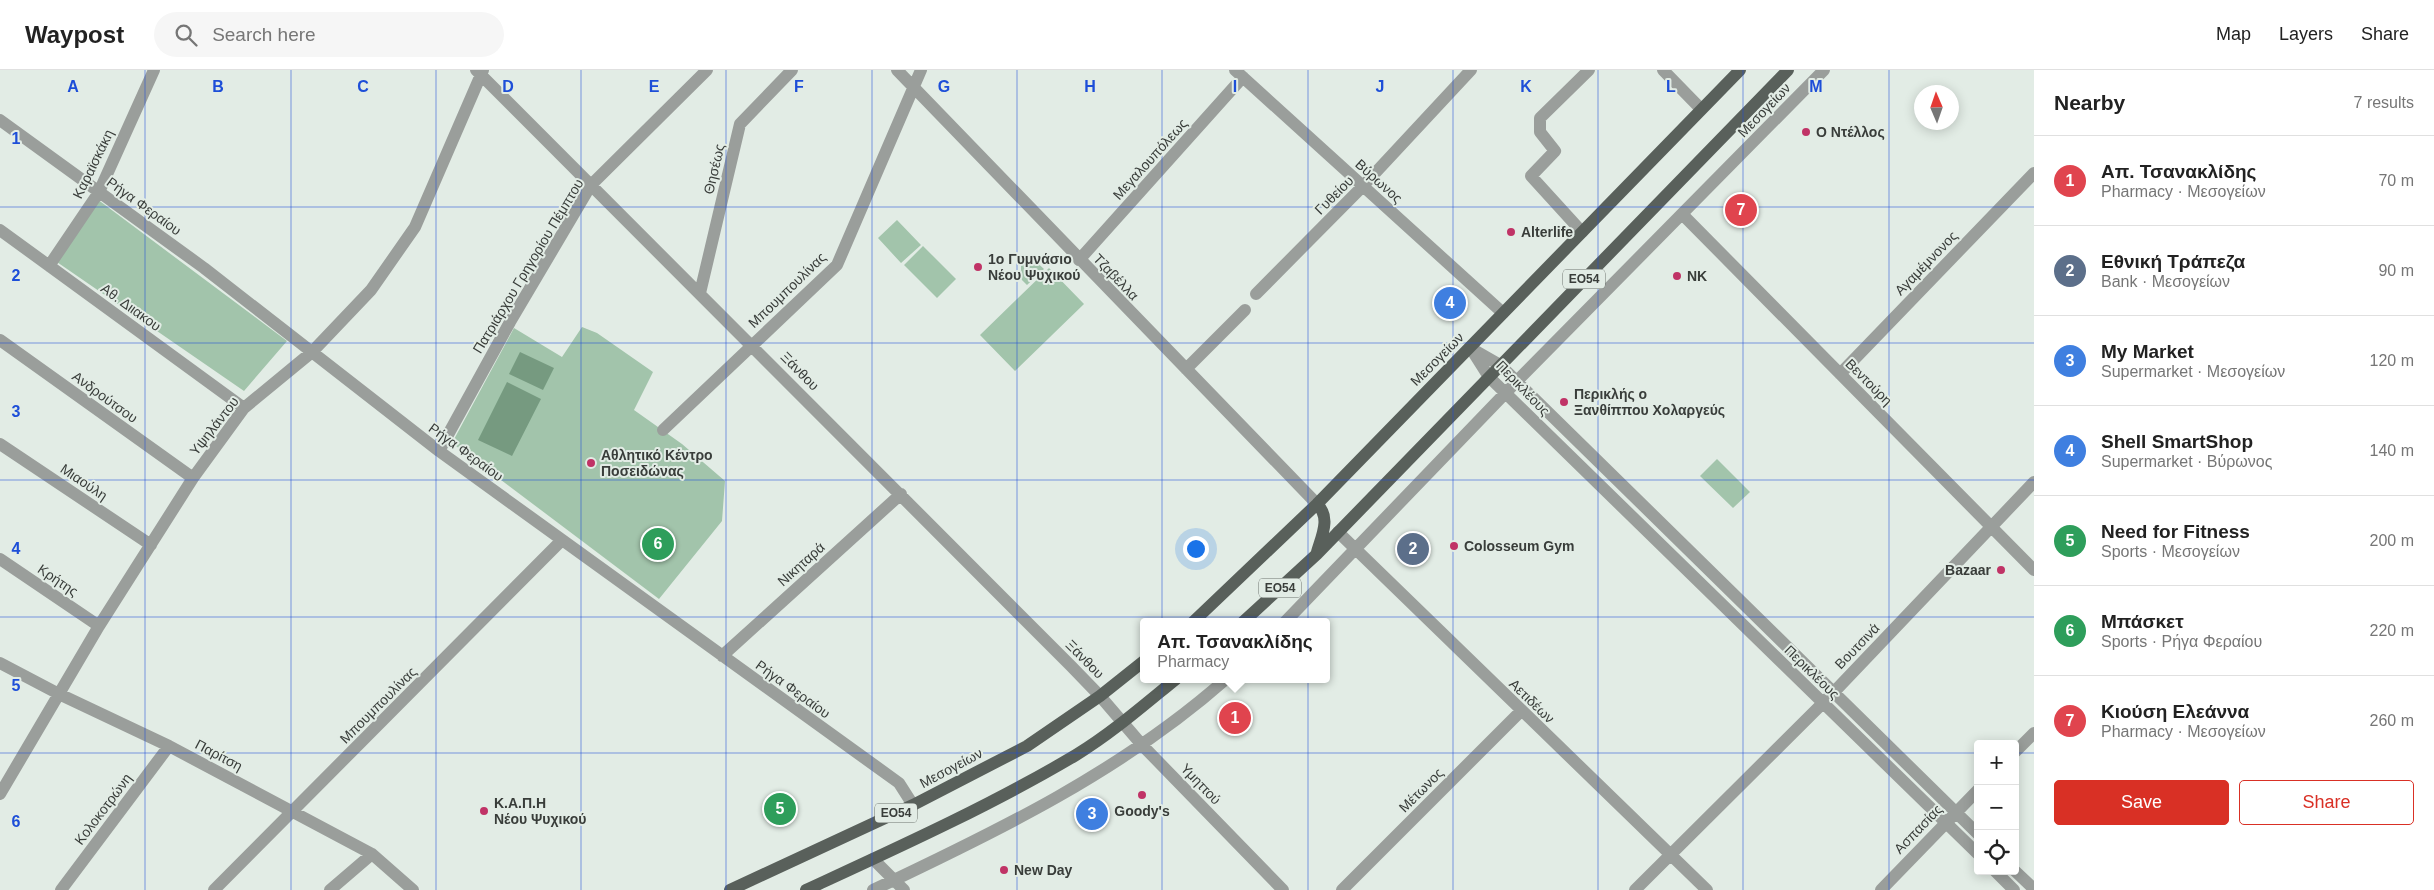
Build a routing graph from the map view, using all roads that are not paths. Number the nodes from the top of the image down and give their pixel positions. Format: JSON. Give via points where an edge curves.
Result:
{"nodes":[{"id":1,"x":154,"y":70,"type":"edge"},
{"id":2,"x":707,"y":70,"type":"edge"},
{"id":3,"x":792,"y":70,"type":"edge"},
{"id":4,"x":897,"y":70,"type":"edge"},
{"id":5,"x":920,"y":70,"type":"edge"},
{"id":6,"x":1471,"y":70,"type":"edge"},
{"id":7,"x":1589,"y":70,"type":"edge"},
{"id":8,"x":1663,"y":70,"type":"edge"},
{"id":9,"x":1740,"y":70,"type":"edge"},
{"id":10,"x":1788,"y":70,"type":"edge"},
{"id":11,"x":1824,"y":70,"type":"edge"},
{"id":12,"x":480,"y":72,"type":"edge"},
{"id":13,"x":1240,"y":73,"type":"edge"},
{"id":14,"x":913,"y":86,"type":"junction"},
{"id":15,"x":1701,"y":110,"type":"junction"},
{"id":16,"x":0,"y":120,"type":"edge"},
{"id":17,"x":2034,"y":173,"type":"edge"},
{"id":18,"x":591,"y":185,"type":"junction"},
{"id":19,"x":1363,"y":186,"type":"junction"},
{"id":20,"x":99,"y":192,"type":"junction"},
{"id":21,"x":1683,"y":215,"type":"junction"},
{"id":22,"x":0,"y":230,"type":"edge"},
{"id":23,"x":1582,"y":232,"type":"junction"},
{"id":24,"x":1078,"y":260,"type":"junction"},
{"id":25,"x":50,"y":266,"type":"junction"},
{"id":26,"x":700,"y":293,"type":"junction"},
{"id":27,"x":1256,"y":294,"type":"dead end"},
{"id":28,"x":1245,"y":310,"type":"dead end"},
{"id":29,"x":1503,"y":313,"type":"junction"},
{"id":30,"x":0,"y":340,"type":"edge"},
{"id":31,"x":752,"y":345,"type":"junction"},
{"id":32,"x":1470,"y":348,"type":"junction"},
{"id":33,"x":312,"y":352,"type":"junction"},
{"id":34,"x":1500,"y":364,"type":"junction"},
{"id":35,"x":1186,"y":370,"type":"junction"},
{"id":36,"x":1840,"y":374,"type":"junction"},
{"id":37,"x":1489,"y":377,"type":"junction"},
{"id":38,"x":1517,"y":381,"type":"junction"},
{"id":39,"x":1506,"y":393,"type":"junction"},
{"id":40,"x":244,"y":408,"type":"junction"},
{"id":41,"x":662,"y":430,"type":"dead end"},
{"id":42,"x":0,"y":444,"type":"edge"},
{"id":43,"x":439,"y":451,"type":"junction"},
{"id":44,"x":193,"y":478,"type":"junction"},
{"id":45,"x":2034,"y":482,"type":"edge"},
{"id":46,"x":901,"y":494,"type":"junction"},
{"id":47,"x":1317,"y":504,"type":"junction"},
{"id":48,"x":1991,"y":527,"type":"junction"},
{"id":49,"x":1338,"y":532,"type":"junction"},
{"id":50,"x":562,"y":540,"type":"junction"},
{"id":51,"x":151,"y":545,"type":"junction"},
{"id":52,"x":1356,"y":550,"type":"junction"},
{"id":53,"x":1317,"y":554,"type":"junction"},
{"id":54,"x":0,"y":558,"type":"edge"},
{"id":55,"x":2034,"y":570,"type":"edge"},
{"id":56,"x":1198,"y":618,"type":"edge"},
{"id":57,"x":1247,"y":618,"type":"edge"},
{"id":58,"x":1290,"y":618,"type":"edge"},
{"id":59,"x":99,"y":626,"type":"junction"},
{"id":60,"x":722,"y":656,"type":"junction"},
{"id":61,"x":0,"y":663,"type":"edge"},
{"id":62,"x":1140,"y":665,"type":"edge"},
{"id":63,"x":1171,"y":683,"type":"edge"},
{"id":64,"x":1222,"y":683,"type":"edge"},
{"id":65,"x":1834,"y":692,"type":"junction"},
{"id":66,"x":59,"y":694,"type":"junction"},
{"id":67,"x":1100,"y":696,"type":"junction"},
{"id":68,"x":1822,"y":703,"type":"junction"},
{"id":69,"x":1521,"y":711,"type":"junction"},
{"id":70,"x":1122,"y":723,"type":"junction"},
{"id":71,"x":2034,"y":732,"type":"edge"},
{"id":72,"x":1142,"y":745,"type":"junction"},
{"id":73,"x":169,"y":746,"type":"junction"},
{"id":74,"x":2019,"y":748,"type":"edge"},
{"id":75,"x":0,"y":794,"type":"edge"},
{"id":76,"x":1974,"y":794,"type":"edge"},
{"id":77,"x":913,"y":805,"type":"junction"},
{"id":78,"x":1956,"y":812,"type":"junction"},
{"id":79,"x":293,"y":813,"type":"junction"},
{"id":80,"x":1946,"y":823,"type":"junction"},
{"id":81,"x":1974,"y":830,"type":"edge"},
{"id":82,"x":1974,"y":850,"type":"edge"},
{"id":83,"x":372,"y":854,"type":"junction"},
{"id":84,"x":1670,"y":854,"type":"junction"},
{"id":85,"x":873,"y":859,"type":"junction"},
{"id":86,"x":1999,"y":875,"type":"edge"},
{"id":87,"x":2019,"y":875,"type":"edge"},
{"id":88,"x":894,"y":880,"type":"junction"},
{"id":89,"x":61,"y":890,"type":"edge"},
{"id":90,"x":214,"y":890,"type":"edge"},
{"id":91,"x":330,"y":890,"type":"edge"},
{"id":92,"x":413,"y":890,"type":"edge"},
{"id":93,"x":730,"y":890,"type":"edge"},
{"id":94,"x":806,"y":890,"type":"edge"},
{"id":95,"x":873,"y":890,"type":"edge"},
{"id":96,"x":904,"y":890,"type":"edge"},
{"id":97,"x":1283,"y":890,"type":"edge"},
{"id":98,"x":1342,"y":890,"type":"edge"},
{"id":99,"x":1634,"y":890,"type":"edge"},
{"id":100,"x":1706,"y":890,"type":"edge"},
{"id":101,"x":1881,"y":890,"type":"edge"},
{"id":102,"x":2014,"y":890,"type":"edge"},
{"id":103,"x":2034,"y":890,"type":"edge"}],
"edges":[{"from":1,"to":20,"type":"street","name":"Καραϊσκάκη"},
{"from":2,"to":18,"type":"street","name":"Πατριάρχου Γρηγορίου Πέμπτου"},
{"from":3,"to":26,"type":"street","name":"Θησέως","via":[[740,124]]},
{"from":4,"to":14,"type":"street","name":"Τζαβέλλα"},
{"from":5,"to":14,"type":"street","name":"Μπουμπουλίνας"},
{"from":6,"to":19,"type":"street","name":"Γυθείου"},
{"from":7,"to":23,"type":"street","via":[[1540,118],[1540,132],[1555,151],[1531,176]]},
{"from":8,"to":15,"type":"street"},
{"from":9,"to":15,"type":"main road","name":"Μεσογείων","number":"ΕΟ54"},
{"from":10,"to":34,"type":"main road","name":"Μεσογείων","number":"ΕΟ54"},
{"from":11,"to":21,"type":"street","name":"Μεσογείων"},
{"from":12,"to":18,"type":"street","name":"Ξάνθου"},
{"from":12,"to":33,"type":"street","name":"Υψηλάντου","via":[[415,227],[371,290]]},
{"from":13,"to":19,"type":"street","name":"Βύρωνος"},
{"from":13,"to":24,"type":"street","name":"Μεγαλουπόλεως"},
{"from":14,"to":24,"type":"street","name":"Τζαβέλλα"},
{"from":14,"to":31,"type":"street","name":"Μπουμπουλίνας","via":[[837,265]]},
{"from":15,"to":23,"type":"main road","name":"Μεσογείων","number":"ΕΟ54"},
{"from":16,"to":20,"type":"street","name":"Ρήγα Φεραίου"},
{"from":17,"to":36,"type":"street","name":"Αγαμέμνονος"},
{"from":18,"to":26,"type":"street","name":"Ξάνθου"},
{"from":18,"to":43,"type":"street","name":"Πατριάρχου Γρηγορίου Πέμπτου"},
{"from":19,"to":27,"type":"street","name":"Γυθείου"},
{"from":19,"to":29,"type":"street","name":"Βύρωνος"},
{"from":20,"to":25,"type":"street","name":"Καραϊσκάκη"},
{"from":20,"to":33,"type":"street","name":"Ρήγα Φεραίου"},
{"from":21,"to":36,"type":"street","name":"Βεντούρη"},
{"from":21,"to":38,"type":"street","name":"Μεσογείων"},
{"from":22,"to":25,"type":"street","name":"Αθ. Διιακου"},
{"from":23,"to":29,"type":"main road","name":"Μεσογείων","number":"ΕΟ54"},
{"from":24,"to":35,"type":"street","name":"Τζαβέλλα"},
{"from":25,"to":40,"type":"street","name":"Αθ. Διιακου"},
{"from":26,"to":31,"type":"street","name":"Ξάνθου"},
{"from":28,"to":35,"type":"street"},
{"from":29,"to":32,"type":"main road","name":"Μεσογείων","number":"ΕΟ54"},
{"from":30,"to":44,"type":"street","name":"Ανδρούτσου"},
{"from":31,"to":41,"type":"street","name":"Μπουμπουλίνας"},
{"from":31,"to":46,"type":"street","name":"Ξάνθου"},
{"from":32,"to":34,"type":"street","name":"Περικλέους"},
{"from":32,"to":37,"type":"street","name":"Περικλέους"},
{"from":32,"to":47,"type":"main road","name":"Μεσογείων","number":"ΕΟ54"},
{"from":33,"to":40,"type":"street","name":"Υψηλάντου"},
{"from":33,"to":43,"type":"street","name":"Ρήγα Φεραίου"},
{"from":34,"to":37,"type":"main road","name":"Μεσογείων","number":"ΕΟ54"},
{"from":34,"to":38,"type":"street","name":"Περικλέους"},
{"from":35,"to":47,"type":"street","name":"Τζαβέλλα"},
{"from":36,"to":48,"type":"street","name":"Βεντούρη"},
{"from":37,"to":39,"type":"street","name":"Περικλέους"},
{"from":37,"to":49,"type":"main road","name":"Μεσογείων","number":"ΕΟ54"},
{"from":38,"to":39,"type":"street","name":"Μεσογείων"},
{"from":38,"to":65,"type":"street","name":"Περικλέους"},
{"from":39,"to":52,"type":"street","name":"Μεσογείων"},
{"from":39,"to":68,"type":"street","name":"Περικλέους"},
{"from":40,"to":44,"type":"street","name":"Υψηλάντου"},
{"from":42,"to":51,"type":"street","name":"Μιαούλη"},
{"from":43,"to":50,"type":"street","name":"Ρήγα Φεραίου"},
{"from":44,"to":51,"type":"street","name":"Υψηλάντου"},
{"from":45,"to":48,"type":"street","name":"Βουτσινά"},
{"from":46,"to":60,"type":"street","name":"Νικηταρά"},
{"from":46,"to":67,"type":"street","name":"Ξάνθου"},
{"from":47,"to":53,"type":"main road","via":[[1325,516]]},
{"from":47,"to":56,"type":"main road","name":"Μεσογείων","number":"ΕΟ54"},
{"from":48,"to":55,"type":"street","name":"Βεντούρη"},
{"from":48,"to":65,"type":"street","name":"Βουτσινά"},
{"from":49,"to":52,"type":"street","name":"Αετιδέων"},
{"from":49,"to":53,"type":"main road","name":"Μεσογείων","number":"ΕΟ54"},
{"from":50,"to":60,"type":"street","name":"Ρήγα Φεραίου"},
{"from":50,"to":79,"type":"street","name":"Μπουμπουλίνας"},
{"from":51,"to":59,"type":"street","name":"Υψηλάντου"},
{"from":52,"to":58,"type":"street","name":"Μεσογείων"},
{"from":52,"to":69,"type":"street","name":"Αετιδέων"},
{"from":53,"to":57,"type":"main road","name":"Μεσογείων","number":"ΕΟ54"},
{"from":54,"to":59,"type":"street","name":"Κρήτης"},
{"from":59,"to":66,"type":"street","name":"Υψηλάντου"},
{"from":60,"to":77,"type":"street","name":"Ρήγα Φεραίου","via":[[899,783]]},
{"from":61,"to":66,"type":"street","name":"Παρίτση"},
{"from":62,"to":67,"type":"main road","name":"Μεσογείων","number":"ΕΟ54"},
{"from":63,"to":70,"type":"main road","number":"ΕΟ54"},
{"from":64,"to":72,"type":"street","via":[[1193,709]]},
{"from":65,"to":68,"type":"street","name":"Βουτσινά"},
{"from":65,"to":78,"type":"street","name":"Περικλέους"},
{"from":66,"to":73,"type":"street","name":"Παρίτση"},
{"from":66,"to":75,"type":"street","name":"Υψηλάντου"},
{"from":67,"to":70,"type":"street","name":"Υμηττού"},
{"from":67,"to":77,"type":"main road","name":"Μεσογείων","number":"ΕΟ54","via":[[1027,746]]},
{"from":68,"to":80,"type":"street","name":"Περικλέους"},
{"from":68,"to":84,"type":"street","name":"Βουτσινά"},
{"from":69,"to":84,"type":"street","name":"Αετιδέων"},
{"from":69,"to":98,"type":"street","name":"Μέτωνος"},
{"from":70,"to":72,"type":"street","name":"Υμηττού"},
{"from":70,"to":85,"type":"main road","number":"ΕΟ54","via":[[1078,754],[959,818]]},
{"from":71,"to":74,"type":"street"},
{"from":72,"to":88,"type":"street","via":[[1017,821]]},
{"from":72,"to":97,"type":"street","name":"Υμηττού"},
{"from":73,"to":79,"type":"street","name":"Παρίτση"},
{"from":73,"to":89,"type":"street","name":"Κολοκοτρώνη"},
{"from":76,"to":78,"type":"street","name":"Ασπασίας"},
{"from":77,"to":93,"type":"main road","name":"Μεσογείων","number":"ΕΟ54"},
{"from":78,"to":80,"type":"street","name":"Ασπασίας"},
{"from":78,"to":81,"type":"street","name":"Περικλέους"},
{"from":79,"to":83,"type":"street","name":"Παρίτση"},
{"from":79,"to":90,"type":"street","name":"Μπουμπουλίνας"},
{"from":80,"to":82,"type":"street","name":"Περικλέους"},
{"from":80,"to":101,"type":"street","name":"Ασπασίας"},
{"from":83,"to":91,"type":"street"},
{"from":83,"to":92,"type":"street","name":"Παρίτση"},
{"from":84,"to":99,"type":"street","name":"Βουτσινά"},
{"from":84,"to":100,"type":"street","name":"Αετιδέων"},
{"from":85,"to":88,"type":"street"},
{"from":85,"to":94,"type":"main road","number":"ΕΟ54"},
{"from":86,"to":102,"type":"street"},
{"from":87,"to":103,"type":"street"},
{"from":88,"to":95,"type":"street"},
{"from":88,"to":96,"type":"street"}]}
